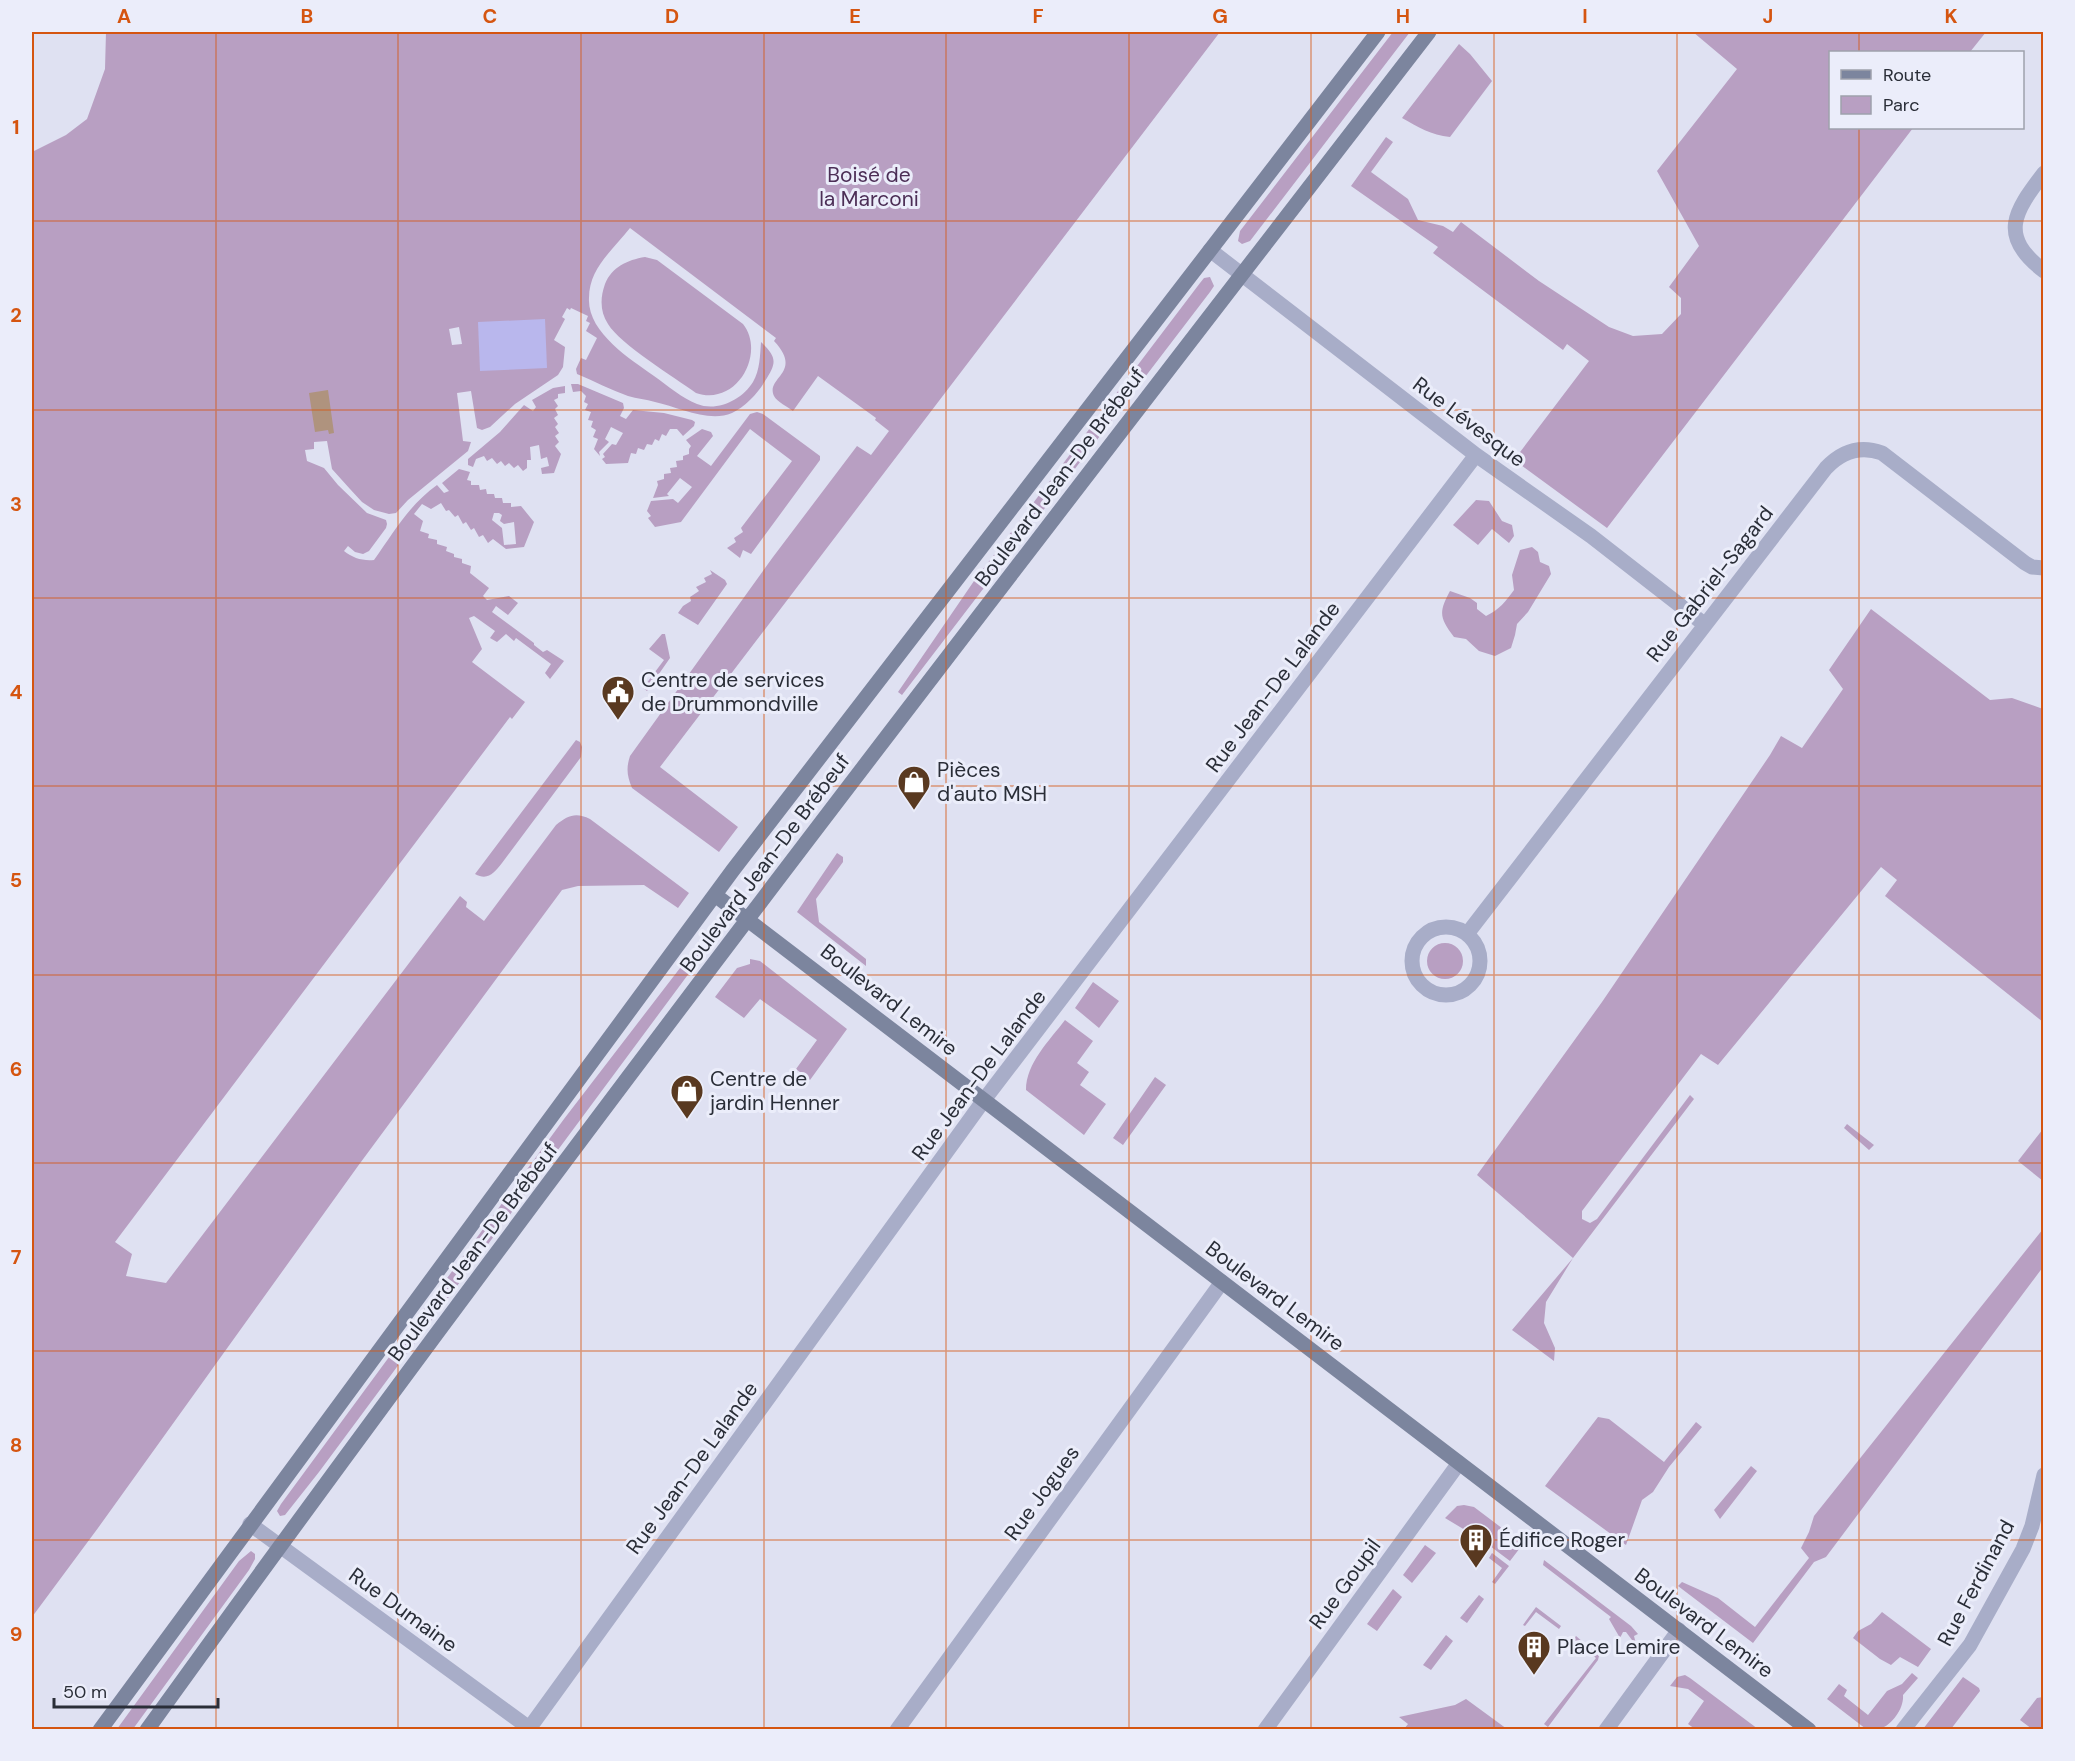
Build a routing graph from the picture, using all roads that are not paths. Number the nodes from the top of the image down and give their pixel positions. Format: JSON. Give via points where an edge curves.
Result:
{"nodes":[{"id":1,"x":1378,"y":32,"type":"edge"},
{"id":2,"x":1429,"y":32,"type":"edge"},
{"id":3,"x":2043,"y":173,"type":"edge"},
{"id":4,"x":1210,"y":250,"type":"junction"},
{"id":5,"x":2043,"y":271,"type":"edge"},
{"id":6,"x":1241,"y":274,"type":"junction"},
{"id":7,"x":1476,"y":455,"type":"junction"},
{"id":8,"x":2043,"y":568,"type":"edge"},
{"id":9,"x":1704,"y":624,"type":"junction"},
{"id":10,"x":715,"y":895,"type":"junction"},
{"id":11,"x":748,"y":920,"type":"junction"},
{"id":12,"x":1467,"y":934,"type":"junction"},
{"id":13,"x":984,"y":1100,"type":"junction"},
{"id":14,"x":1222,"y":1282,"type":"junction"},
{"id":15,"x":1459,"y":1463,"type":"junction"},
{"id":16,"x":2043,"y":1475,"type":"edge"},
{"id":17,"x":250,"y":1524,"type":"junction"},
{"id":18,"x":2038,"y":1530,"type":"edge"},
{"id":19,"x":279,"y":1546,"type":"junction"},
{"id":20,"x":1678,"y":1630,"type":"junction"},
{"id":21,"x":530,"y":1729,"type":"edge"},
{"id":22,"x":100,"y":1730,"type":"edge"},
{"id":23,"x":147,"y":1730,"type":"edge"},
{"id":24,"x":897,"y":1730,"type":"edge"},
{"id":25,"x":1265,"y":1730,"type":"edge"},
{"id":26,"x":1606,"y":1730,"type":"edge"},
{"id":27,"x":1809,"y":1730,"type":"edge"},
{"id":28,"x":1903,"y":1730,"type":"edge"}],
"edges":[{"from":1,"to":4,"type":"main road","name":"Boulevard Jean-De Brébeuf"},
{"from":2,"to":6,"type":"main road","name":"Boulevard Jean-De Brébeuf"},
{"from":3,"to":5,"type":"street","via":[[2016,218],[2016,238],[2025,255]]},
{"from":4,"to":6,"type":"street","name":"Rue Lévesque"},
{"from":4,"to":10,"type":"main road","name":"Boulevard Jean-De Brébeuf"},
{"from":6,"to":7,"type":"street","name":"Rue Lévesque"},
{"from":6,"to":11,"type":"main road","name":"Boulevard Jean-De Brébeuf"},
{"from":7,"to":9,"type":"street","name":"Rue Lévesque","via":[[1591,536]]},
{"from":7,"to":13,"type":"street","name":"Rue Jean-De Lalande"},
{"from":8,"to":9,"type":"street","name":"Rue Gabriel-Sagard","via":[[2025,563],[1882,453],[1852,450],[1838,456],[1826,468]]},
{"from":9,"to":12,"type":"street","name":"Rue Gabriel-Sagard"},
{"from":10,"to":11,"type":"main road","name":"Boulevard Lemire"},
{"from":10,"to":17,"type":"main road","name":"Boulevard Jean-De Brébeuf"},
{"from":11,"to":13,"type":"main road","name":"Boulevard Lemire"},
{"from":11,"to":19,"type":"main road","name":"Boulevard Jean-De Brébeuf"},
{"from":12,"to":12,"type":"street","via":[[1445,927],[1425,935],[1413,954],[1416,976],[1422,985],[1431,991],[1453,994],[1472,983],[1478,973],[1479,951]]},
{"from":13,"to":14,"type":"main road","name":"Boulevard Lemire"},
{"from":13,"to":21,"type":"street","name":"Rue Jean-De Lalande"},
{"from":14,"to":15,"type":"main road","name":"Boulevard Lemire"},
{"from":14,"to":24,"type":"street","name":"Rue Jogues"},
{"from":15,"to":20,"type":"main road","name":"Boulevard Lemire"},
{"from":15,"to":25,"type":"street","name":"Rue Goupil"},
{"from":16,"to":18,"type":"street","name":"Rue Ferdinand"},
{"from":17,"to":19,"type":"street","name":"Rue Dumaine"},
{"from":17,"to":22,"type":"main road","name":"Boulevard Jean-De Brébeuf"},
{"from":18,"to":28,"type":"street","name":"Rue Ferdinand","via":[[2023,1549],[1970,1644]]},
{"from":19,"to":21,"type":"street","name":"Rue Dumaine"},
{"from":19,"to":23,"type":"main road","name":"Boulevard Jean-De Brébeuf"},
{"from":20,"to":26,"type":"street"},
{"from":20,"to":27,"type":"main road","name":"Boulevard Lemire"}]}
